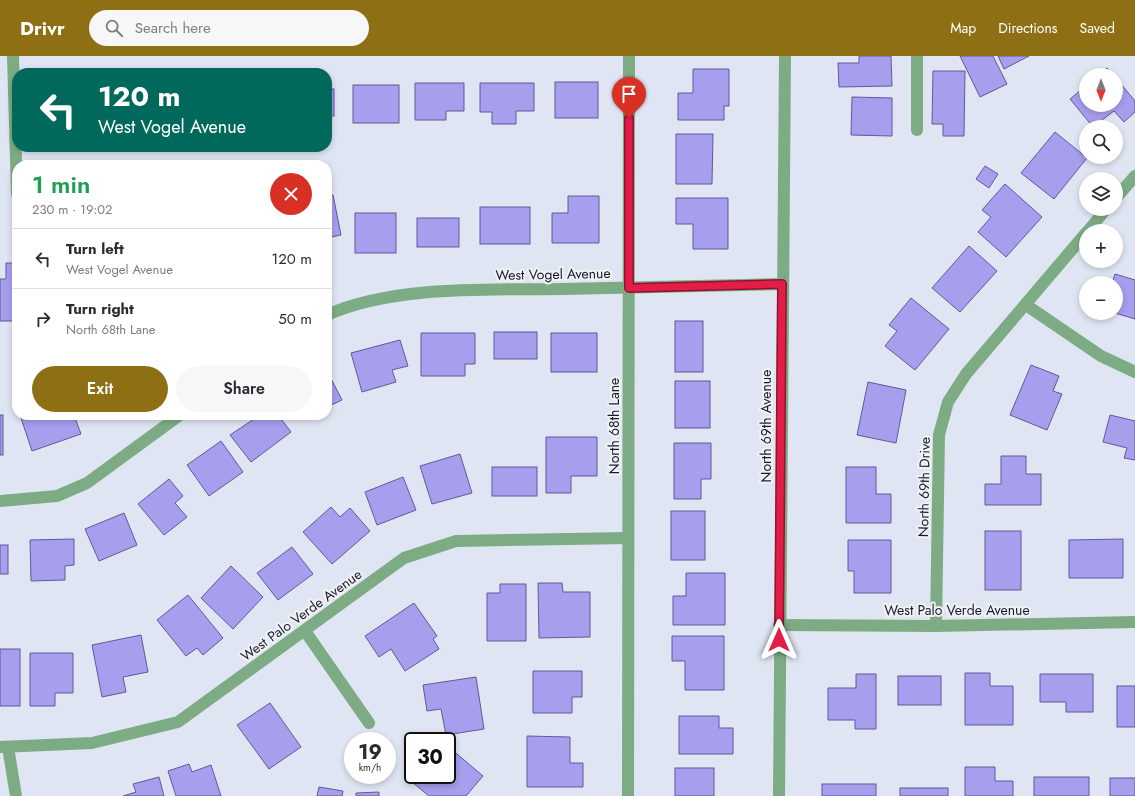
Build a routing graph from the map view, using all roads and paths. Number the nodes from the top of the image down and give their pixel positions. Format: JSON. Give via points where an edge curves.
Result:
{"nodes":[{"id":1,"x":13,"y":56,"type":"edge"},
{"id":2,"x":629,"y":56,"type":"edge"},
{"id":3,"x":785,"y":56,"type":"edge"},
{"id":4,"x":917,"y":56,"type":"edge"},
{"id":5,"x":13,"y":68,"type":"edge"},
{"id":6,"x":916,"y":130,"type":"dead end"},
{"id":7,"x":1135,"y":176,"type":"edge"},
{"id":8,"x":1123,"y":190,"type":"edge"},
{"id":9,"x":1100,"y":216,"type":"edge"},
{"id":10,"x":1094,"y":224,"type":"edge"},
{"id":11,"x":1079,"y":242,"type":"edge"},
{"id":12,"x":782,"y":284,"type":"junction"},
{"id":13,"x":629,"y":288,"type":"junction"},
{"id":14,"x":1026,"y":305,"type":"junction"},
{"id":15,"x":332,"y":313,"type":"edge"},
{"id":16,"x":1135,"y":372,"type":"edge"},
{"id":17,"x":173,"y":420,"type":"edge"},
{"id":18,"x":0,"y":501,"type":"edge"},
{"id":19,"x":628,"y":538,"type":"junction"},
{"id":20,"x":1135,"y":622,"type":"edge"},
{"id":21,"x":779,"y":625,"type":"junction"},
{"id":22,"x":936,"y":626,"type":"junction"},
{"id":23,"x":305,"y":631,"type":"junction"},
{"id":24,"x":369,"y":723,"type":"dead end"},
{"id":25,"x":4,"y":747,"type":"edge"},
{"id":26,"x":16,"y":796,"type":"edge"},
{"id":27,"x":628,"y":796,"type":"edge"},
{"id":28,"x":779,"y":796,"type":"edge"}],
"edges":[{"from":1,"to":5,"type":"street"},
{"from":2,"to":13,"type":"street","name":"North 68th Lane"},
{"from":3,"to":12,"type":"street","name":"North 69th Avenue"},
{"from":4,"to":6,"type":"street"},
{"from":7,"to":8,"type":"street"},
{"from":9,"to":10,"type":"street","name":"North 69th Drive"},
{"from":11,"to":14,"type":"street","name":"North 69th Drive"},
{"from":12,"to":13,"type":"street","name":"West Vogel Avenue"},
{"from":12,"to":21,"type":"street","name":"North 69th Avenue"},
{"from":13,"to":15,"type":"street","name":"West Vogel Avenue","via":[[474,290],[385,297]]},
{"from":13,"to":19,"type":"street","name":"North 68th Lane"},
{"from":14,"to":16,"type":"street","via":[[1101,356]]},
{"from":14,"to":22,"type":"street","name":"North 69th Drive","via":[[966,374],[948,402],[939,435]]},
{"from":17,"to":18,"type":"street","via":[[87,483],[57,496]]},
{"from":19,"to":23,"type":"street","name":"West Palo Verde Avenue","via":[[456,541],[404,558]]},
{"from":19,"to":27,"type":"street","name":"North 68th Lane"},
{"from":20,"to":22,"type":"street","name":"West Palo Verde Avenue"},
{"from":21,"to":22,"type":"street","name":"West Palo Verde Avenue"},
{"from":21,"to":28,"type":"street","name":"North 69th Avenue"},
{"from":23,"to":24,"type":"street"},
{"from":23,"to":25,"type":"street","name":"West Palo Verde Avenue","via":[[178,722],[92,743]]},
{"from":25,"to":26,"type":"street"}]}
